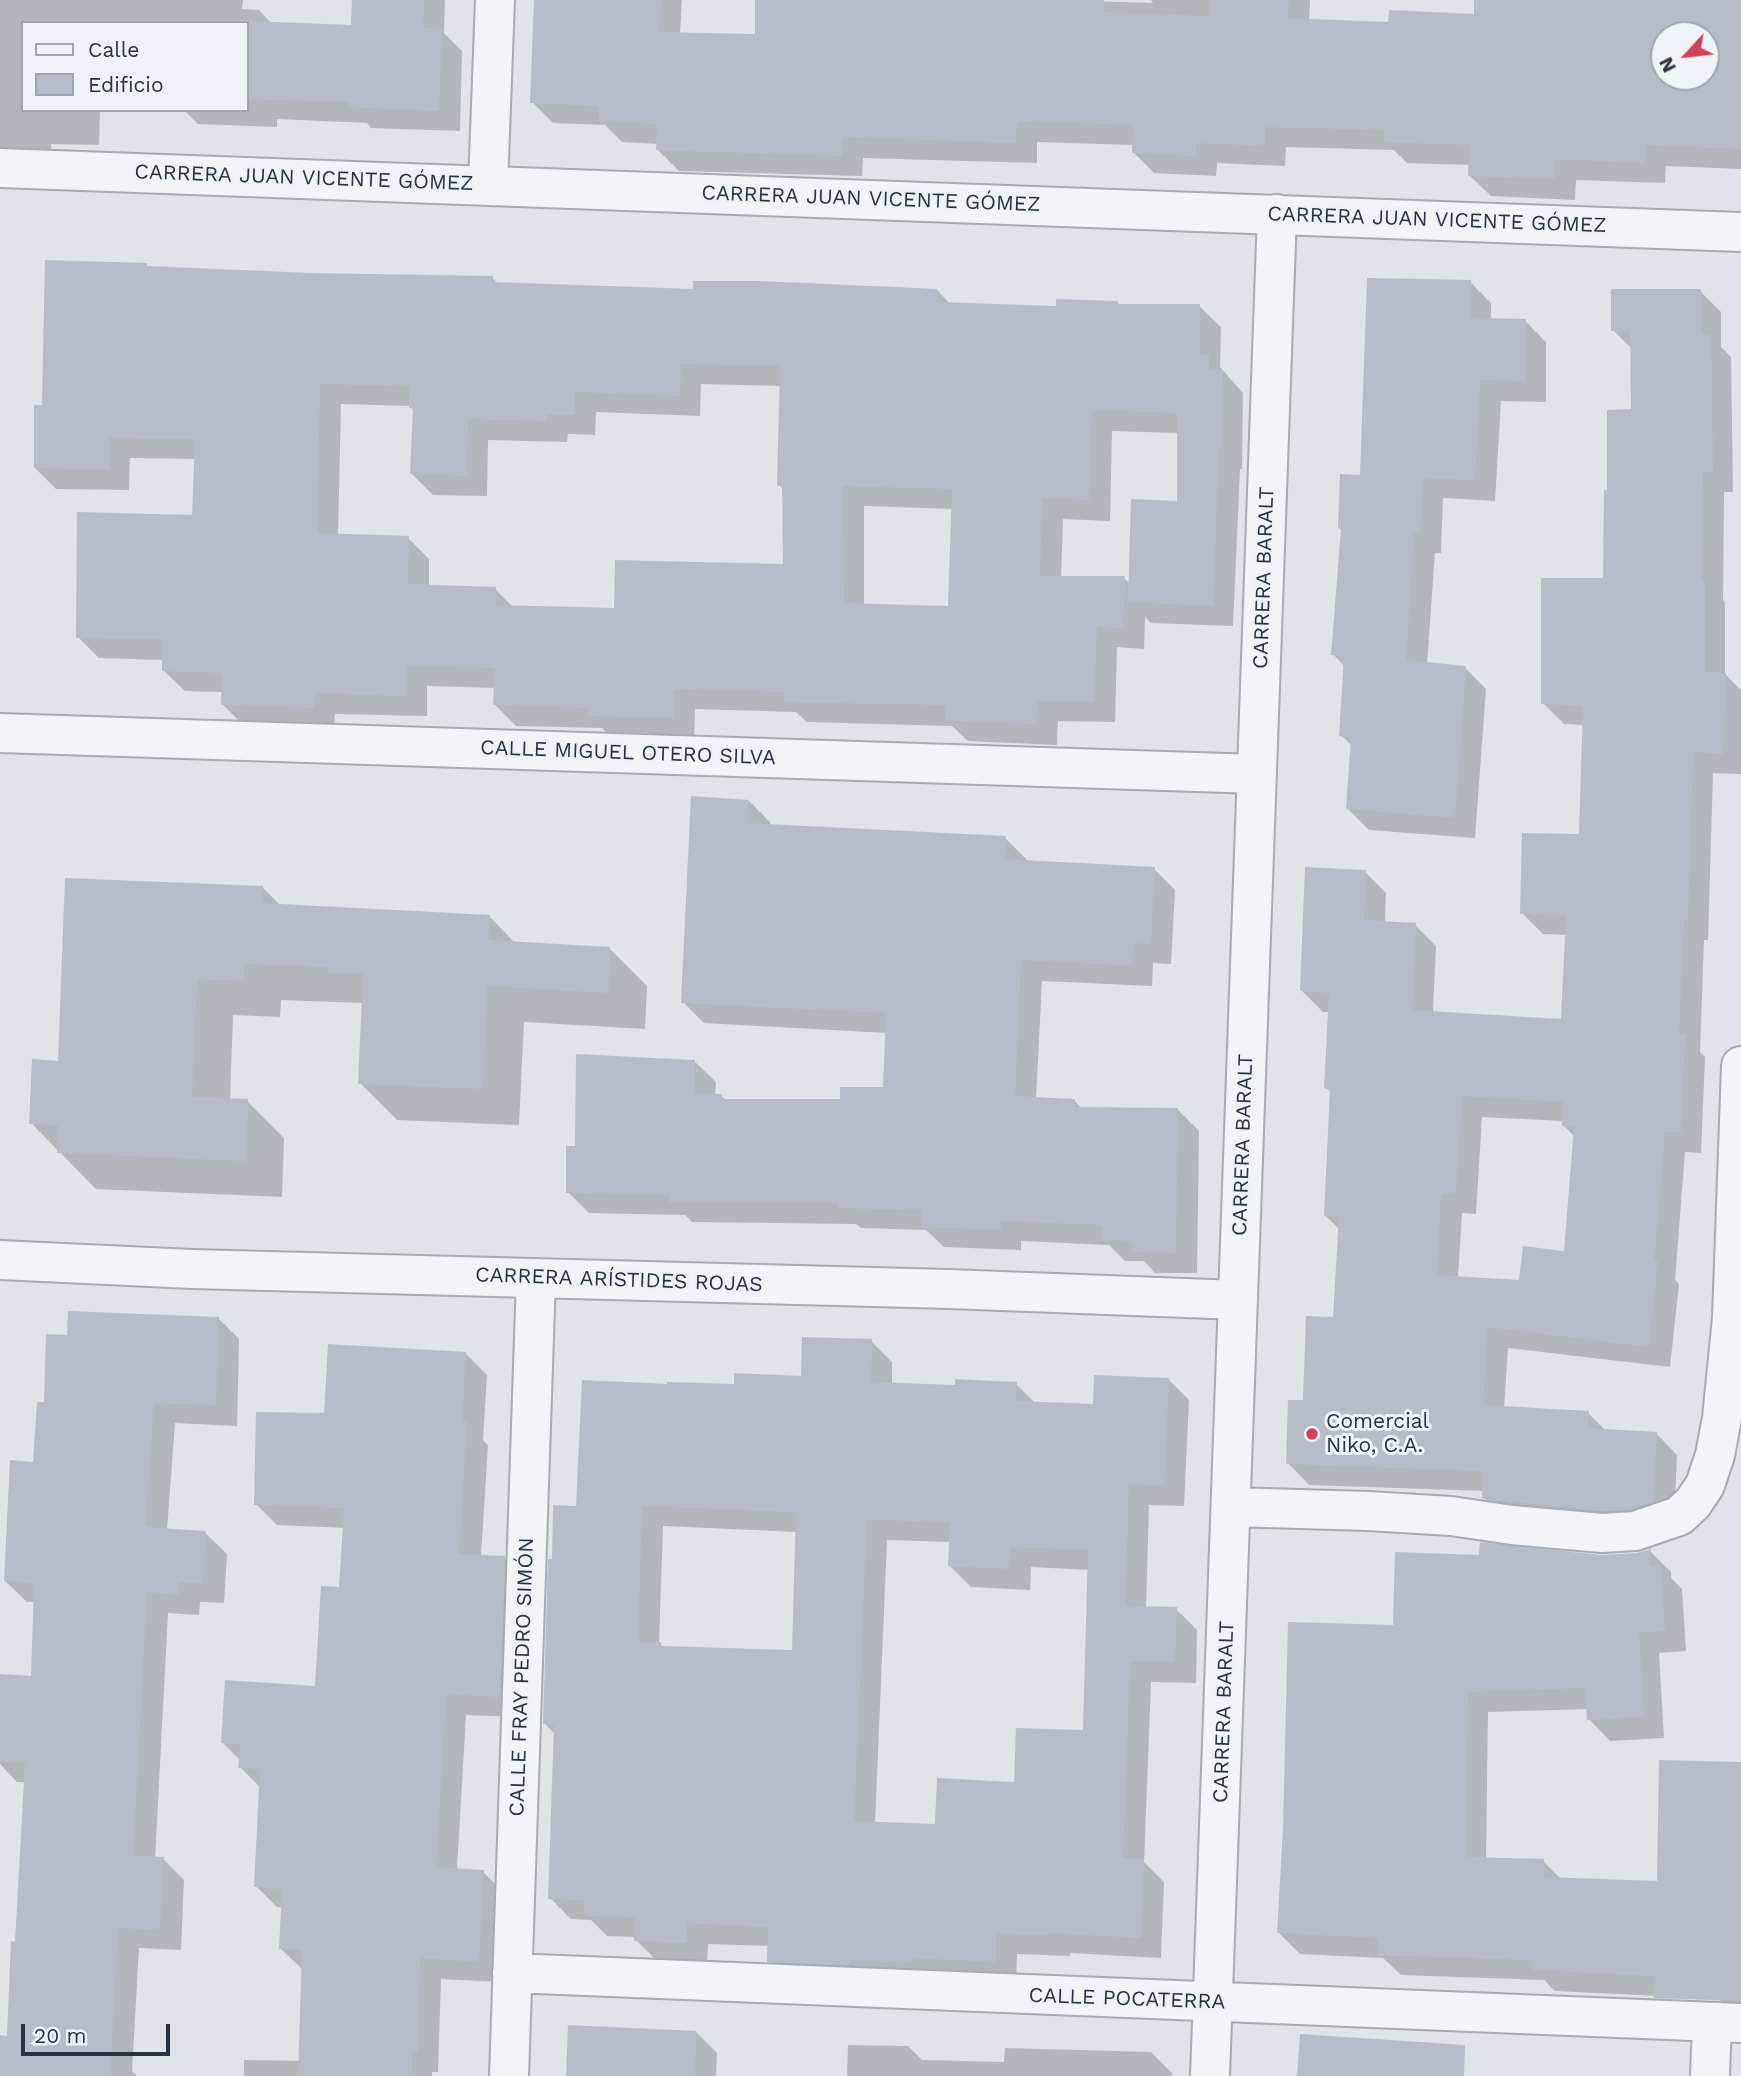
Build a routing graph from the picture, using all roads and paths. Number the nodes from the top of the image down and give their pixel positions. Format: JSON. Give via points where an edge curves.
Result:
{"nodes":[{"id":1,"x":495,"y":0,"type":"edge"},
{"id":2,"x":0,"y":168,"type":"edge"},
{"id":3,"x":488,"y":184,"type":"junction"},
{"id":4,"x":1277,"y":214,"type":"junction"},
{"id":5,"x":1741,"y":232,"type":"edge"},
{"id":6,"x":0,"y":733,"type":"edge"},
{"id":7,"x":1257,"y":774,"type":"junction"},
{"id":8,"x":1741,"y":1066,"type":"edge"},
{"id":9,"x":0,"y":1260,"type":"edge"},
{"id":10,"x":536,"y":1278,"type":"junction"},
{"id":11,"x":1238,"y":1300,"type":"junction"},
{"id":12,"x":1231,"y":1507,"type":"junction"},
{"id":13,"x":512,"y":1973,"type":"junction"},
{"id":14,"x":1213,"y":2002,"type":"junction"},
{"id":15,"x":1727,"y":2023,"type":"edge"},
{"id":16,"x":509,"y":2076,"type":"edge"},
{"id":17,"x":1210,"y":2076,"type":"edge"},
{"id":18,"x":1710,"y":2076,"type":"edge"}],
"edges":[{"from":1,"to":3,"type":"street"},
{"from":2,"to":3,"type":"street","name":"CARRERA JUAN VICENTE GÓMEZ"},
{"from":3,"to":4,"type":"street","name":"CARRERA JUAN VICENTE GÓMEZ"},
{"from":4,"to":5,"type":"street","name":"CARRERA JUAN VICENTE GÓMEZ"},
{"from":4,"to":7,"type":"street","name":"CARRERA BARALT"},
{"from":6,"to":7,"type":"street","name":"CALLE MIGUEL OTERO SILVA"},
{"from":7,"to":11,"type":"street","name":"CARRERA BARALT"},
{"from":8,"to":12,"type":"street","via":[[1732,1318],[1722,1418],[1705,1485],[1679,1516],[1635,1531],[1602,1533],[1451,1516]]},
{"from":9,"to":10,"type":"street","name":"CARRERA ARÍSTIDES ROJAS"},
{"from":10,"to":11,"type":"street","name":"CARRERA ARÍSTIDES ROJAS"},
{"from":10,"to":13,"type":"street","name":"CALLE FRAY PEDRO SIMÓN"},
{"from":11,"to":12,"type":"street","name":"CARRERA BARALT"},
{"from":12,"to":14,"type":"street","name":"CARRERA BARALT"},
{"from":13,"to":14,"type":"street","name":"CALLE POCATERRA"},
{"from":13,"to":16,"type":"street","name":"CALLE FRAY PEDRO SIMÓN"},
{"from":14,"to":15,"type":"street","name":"CALLE POCATERRA"},
{"from":14,"to":17,"type":"street","name":"CARRERA BARALT"},
{"from":15,"to":18,"type":"street"}]}
